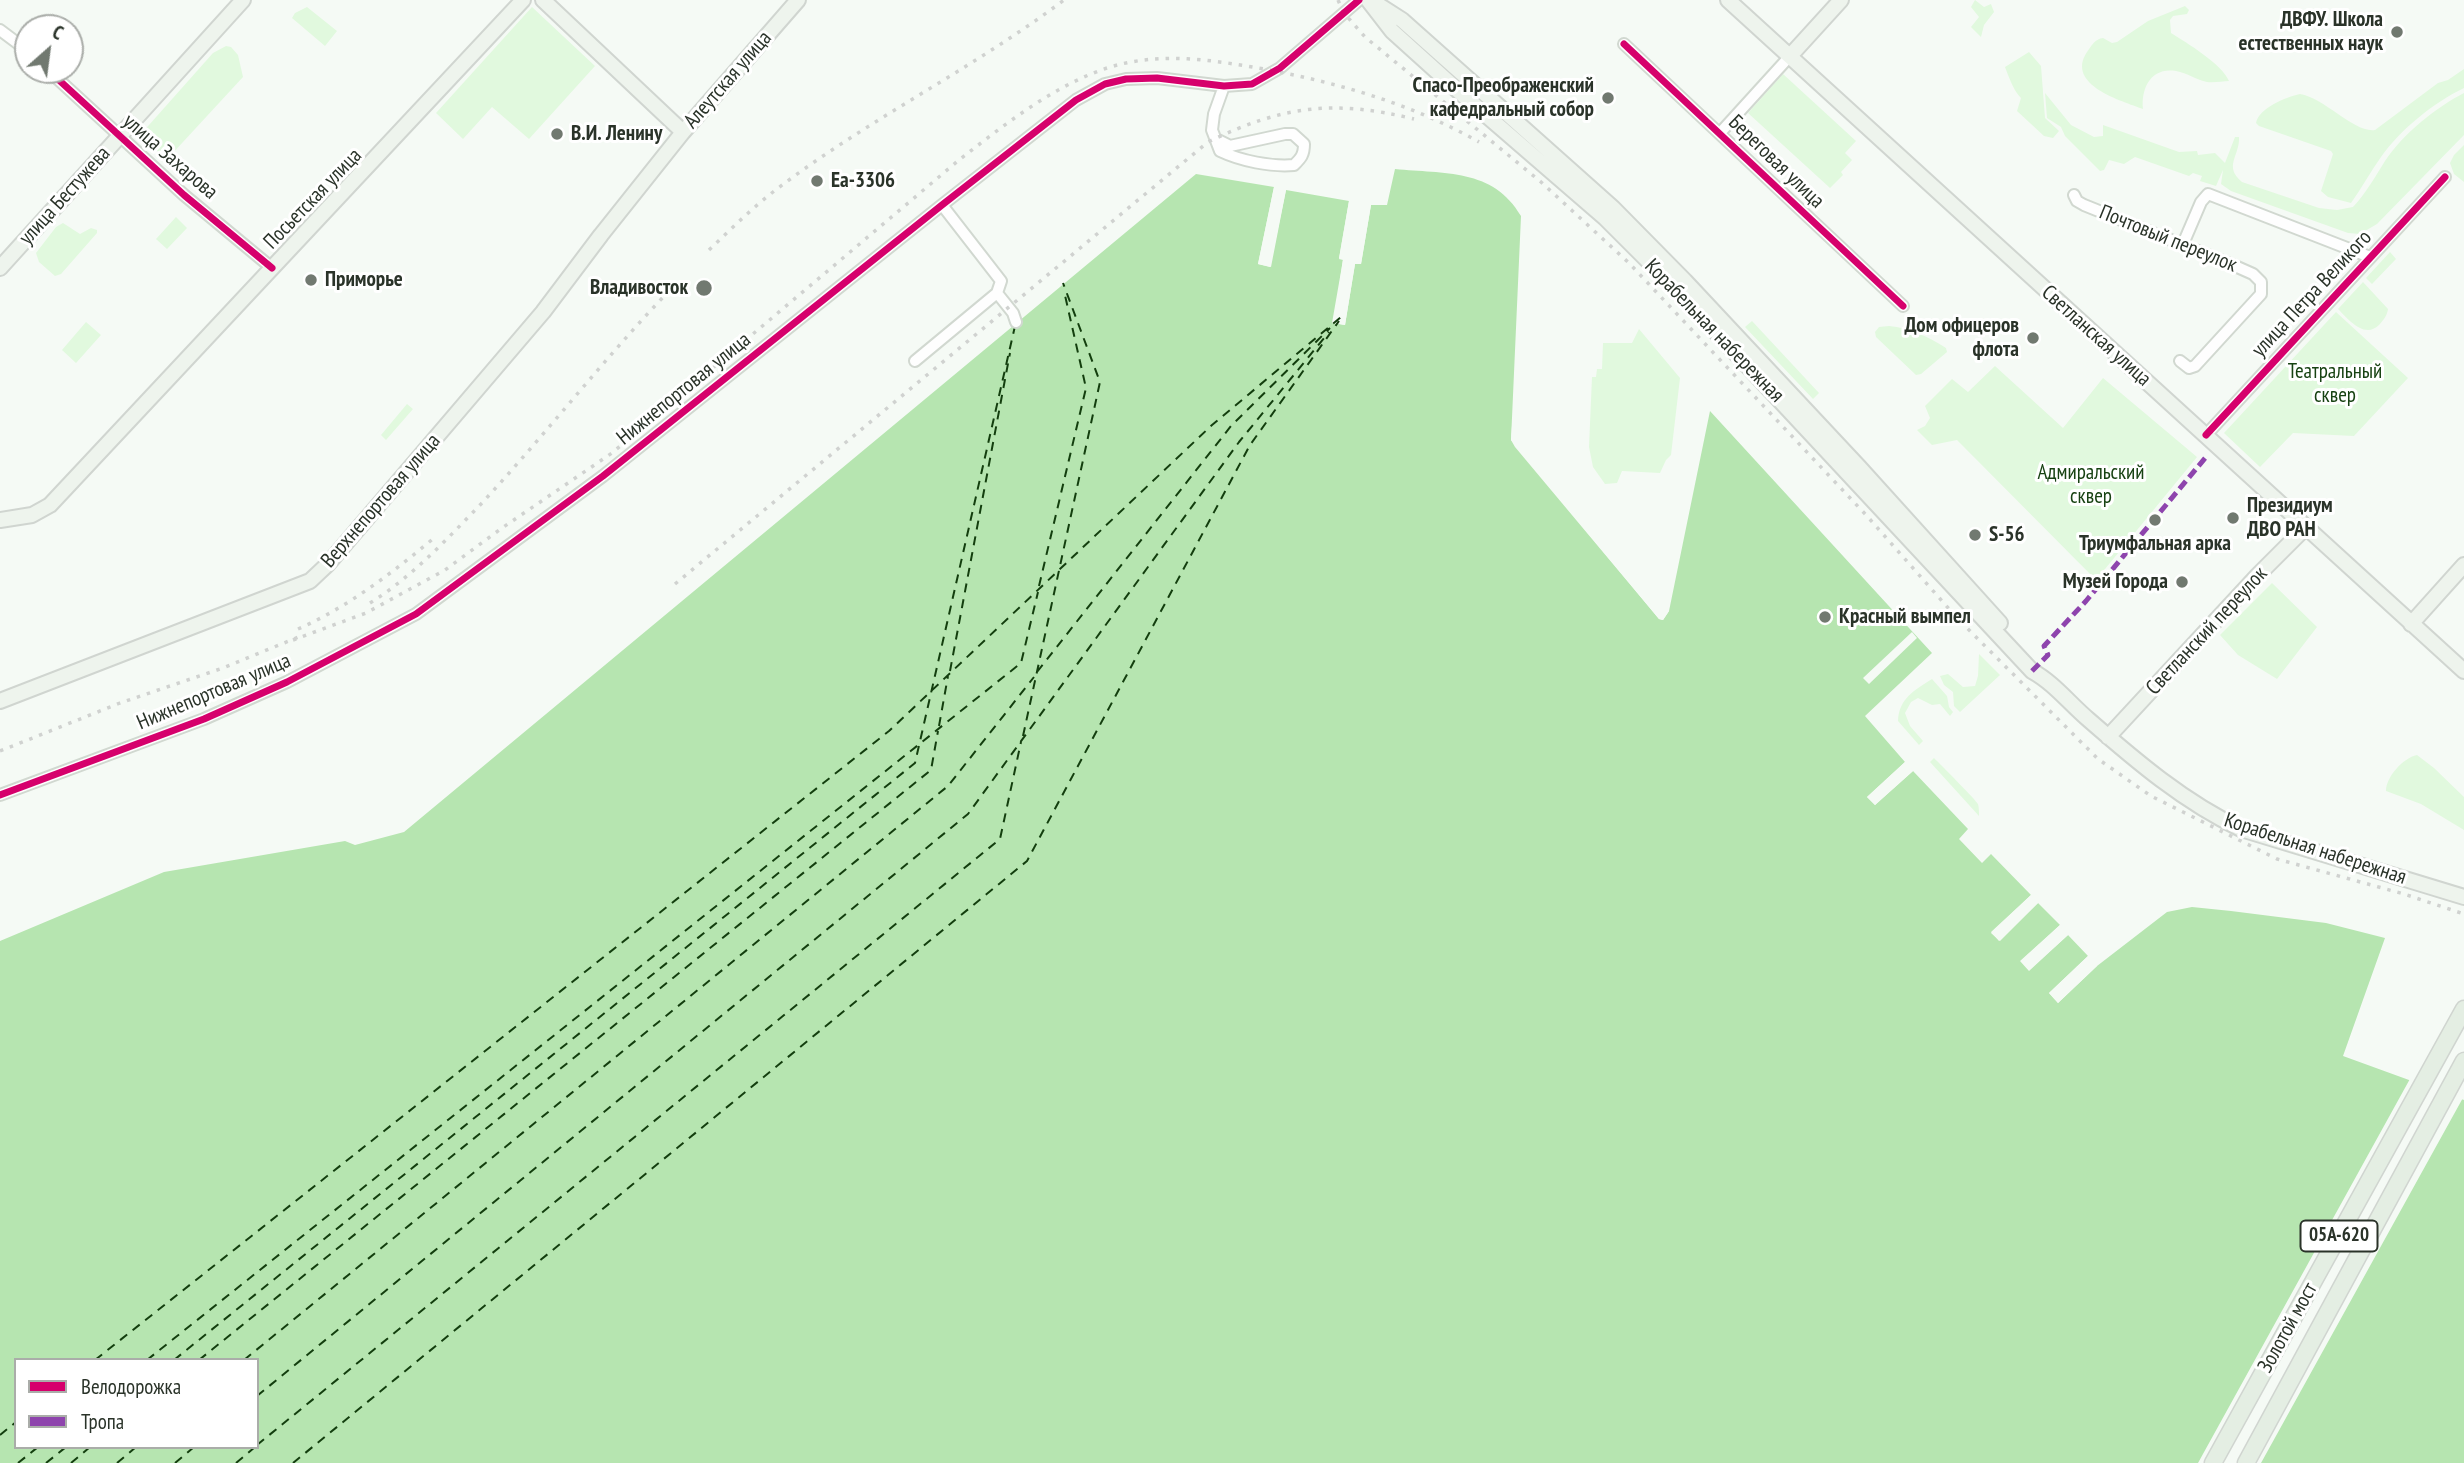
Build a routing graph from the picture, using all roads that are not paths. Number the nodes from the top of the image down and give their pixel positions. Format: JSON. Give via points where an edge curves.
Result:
{"nodes":[{"id":1,"x":243,"y":0,"type":"edge"},
{"id":2,"x":523,"y":0,"type":"edge"},
{"id":3,"x":543,"y":0,"type":"edge"},
{"id":4,"x":798,"y":0,"type":"edge"},
{"id":5,"x":1359,"y":0,"type":"edge"},
{"id":6,"x":1370,"y":0,"type":"edge"},
{"id":7,"x":1728,"y":0,"type":"edge"},
{"id":8,"x":1841,"y":0,"type":"edge"},
{"id":9,"x":1624,"y":44,"type":"dead end"},
{"id":10,"x":1790,"y":56,"type":"junction"},
{"id":11,"x":63,"y":84,"type":"edge"},
{"id":12,"x":1224,"y":86,"type":"junction"},
{"id":13,"x":683,"y":132,"type":"junction"},
{"id":14,"x":1720,"y":133,"type":"junction"},
{"id":15,"x":120,"y":136,"type":"junction"},
{"id":16,"x":1217,"y":140,"type":"junction"},
{"id":17,"x":660,"y":162,"type":"joint"},
{"id":18,"x":2445,"y":177,"type":"dead end"},
{"id":19,"x":2074,"y":195,"type":"dead end"},
{"id":20,"x":942,"y":205,"type":"junction"},
{"id":21,"x":2183,"y":244,"type":"junction"},
{"id":22,"x":2370,"y":257,"type":"junction"},
{"id":23,"x":0,"y":268,"type":"edge"},
{"id":24,"x":272,"y":268,"type":"junction"},
{"id":25,"x":998,"y":293,"type":"junction"},
{"id":26,"x":1903,"y":306,"type":"dead end"},
{"id":27,"x":1016,"y":322,"type":"dead end"},
{"id":28,"x":915,"y":361,"type":"dead end"},
{"id":29,"x":2180,"y":361,"type":"dead end"},
{"id":30,"x":2206,"y":435,"type":"junction"},
{"id":31,"x":0,"y":520,"type":"edge"},
{"id":32,"x":2306,"y":527,"type":"junction"},
{"id":33,"x":2464,"y":565,"type":"edge"},
{"id":34,"x":2412,"y":624,"type":"junction"},
{"id":35,"x":2464,"y":671,"type":"edge"},
{"id":36,"x":0,"y":701,"type":"edge"},
{"id":37,"x":2108,"y":737,"type":"junction"},
{"id":38,"x":0,"y":796,"type":"edge"},
{"id":39,"x":2464,"y":897,"type":"edge"},
{"id":40,"x":2464,"y":1009,"type":"edge"},
{"id":41,"x":2464,"y":1061,"type":"edge"},
{"id":42,"x":2213,"y":1463,"type":"edge"},
{"id":43,"x":2246,"y":1463,"type":"edge"}],
"edges":[{"from":1,"to":15,"type":"main road","name":"улица Бестужева"},
{"from":2,"to":24,"type":"main road","name":"Посьетская улица"},
{"from":3,"to":13,"type":"main road"},
{"from":4,"to":13,"type":"main road","name":"Алеутская улица"},
{"from":5,"to":12,"type":"street","name":"Нижнепортовая улица","via":[[1276,72],[1252,84]]},
{"from":6,"to":37,"type":"main road","name":"Корабельная набережная","via":[[1402,40],[1605,218],[2032,671]]},
{"from":7,"to":10,"type":"main road","name":"Светланская улица"},
{"from":8,"to":10,"type":"main road"},
{"from":9,"to":14,"type":"street","name":"Береговая улица"},
{"from":10,"to":14,"type":"street"},
{"from":10,"to":30,"type":"main road","name":"Светланская улица"},
{"from":11,"to":15,"type":"street","name":"улица Захарова"},
{"from":12,"to":16,"type":"street","via":[[1214,114],[1212,130]]},
{"from":12,"to":20,"type":"street","name":"Нижнепортовая улица","via":[[1137,78],[1105,84],[1076,100]]},
{"from":13,"to":17,"type":"main road","name":"Алеутская улица"},
{"from":14,"to":26,"type":"street","name":"Береговая улица"},
{"from":15,"to":23,"type":"main road","name":"улица Бестужева"},
{"from":15,"to":24,"type":"street","name":"улица Захарова"},
{"from":16,"to":16,"type":"street","via":[[1220,151],[1230,156],[1283,166],[1294,166],[1304,151],[1304,144],[1293,134],[1230,146]]},
{"from":17,"to":36,"type":"main road","name":"Верхнепортовая улица","via":[[543,312],[310,581]]},
{"from":18,"to":22,"type":"street","name":"улица Петра Великого"},
{"from":19,"to":21,"type":"street","name":"Почтовый переулок","via":[[2095,210]]},
{"from":20,"to":25,"type":"street","via":[[1001,281]]},
{"from":20,"to":38,"type":"street","name":"Нижнепортовая улица","via":[[603,476],[416,614],[287,682],[204,719]]},
{"from":21,"to":22,"type":"street","via":[[2208,194]]},
{"from":21,"to":29,"type":"street","name":"Почтовый переулок","via":[[2253,274],[2263,286],[2261,294],[2195,366],[2189,368]]},
{"from":22,"to":30,"type":"street","name":"улица Петра Великого"},
{"from":24,"to":31,"type":"main road","name":"Посьетская улица","via":[[50,505],[32,515]]},
{"from":25,"to":27,"type":"street"},
{"from":25,"to":28,"type":"street"},
{"from":30,"to":32,"type":"main road","name":"Светланская улица"},
{"from":32,"to":34,"type":"main road","name":"Светланская улица"},
{"from":32,"to":37,"type":"main road","name":"Светланский переулок"},
{"from":33,"to":34,"type":"main road"},
{"from":34,"to":35,"type":"main road","name":"Светланская улица"},
{"from":37,"to":39,"type":"main road","name":"Корабельная набережная","via":[[2166,785],[2241,829]]},
{"from":40,"to":42,"type":"highway","name":"Золотой мост","number":"05А-620"},
{"from":41,"to":43,"type":"highway","name":"Золотой мост","number":"05А-620"}]}
